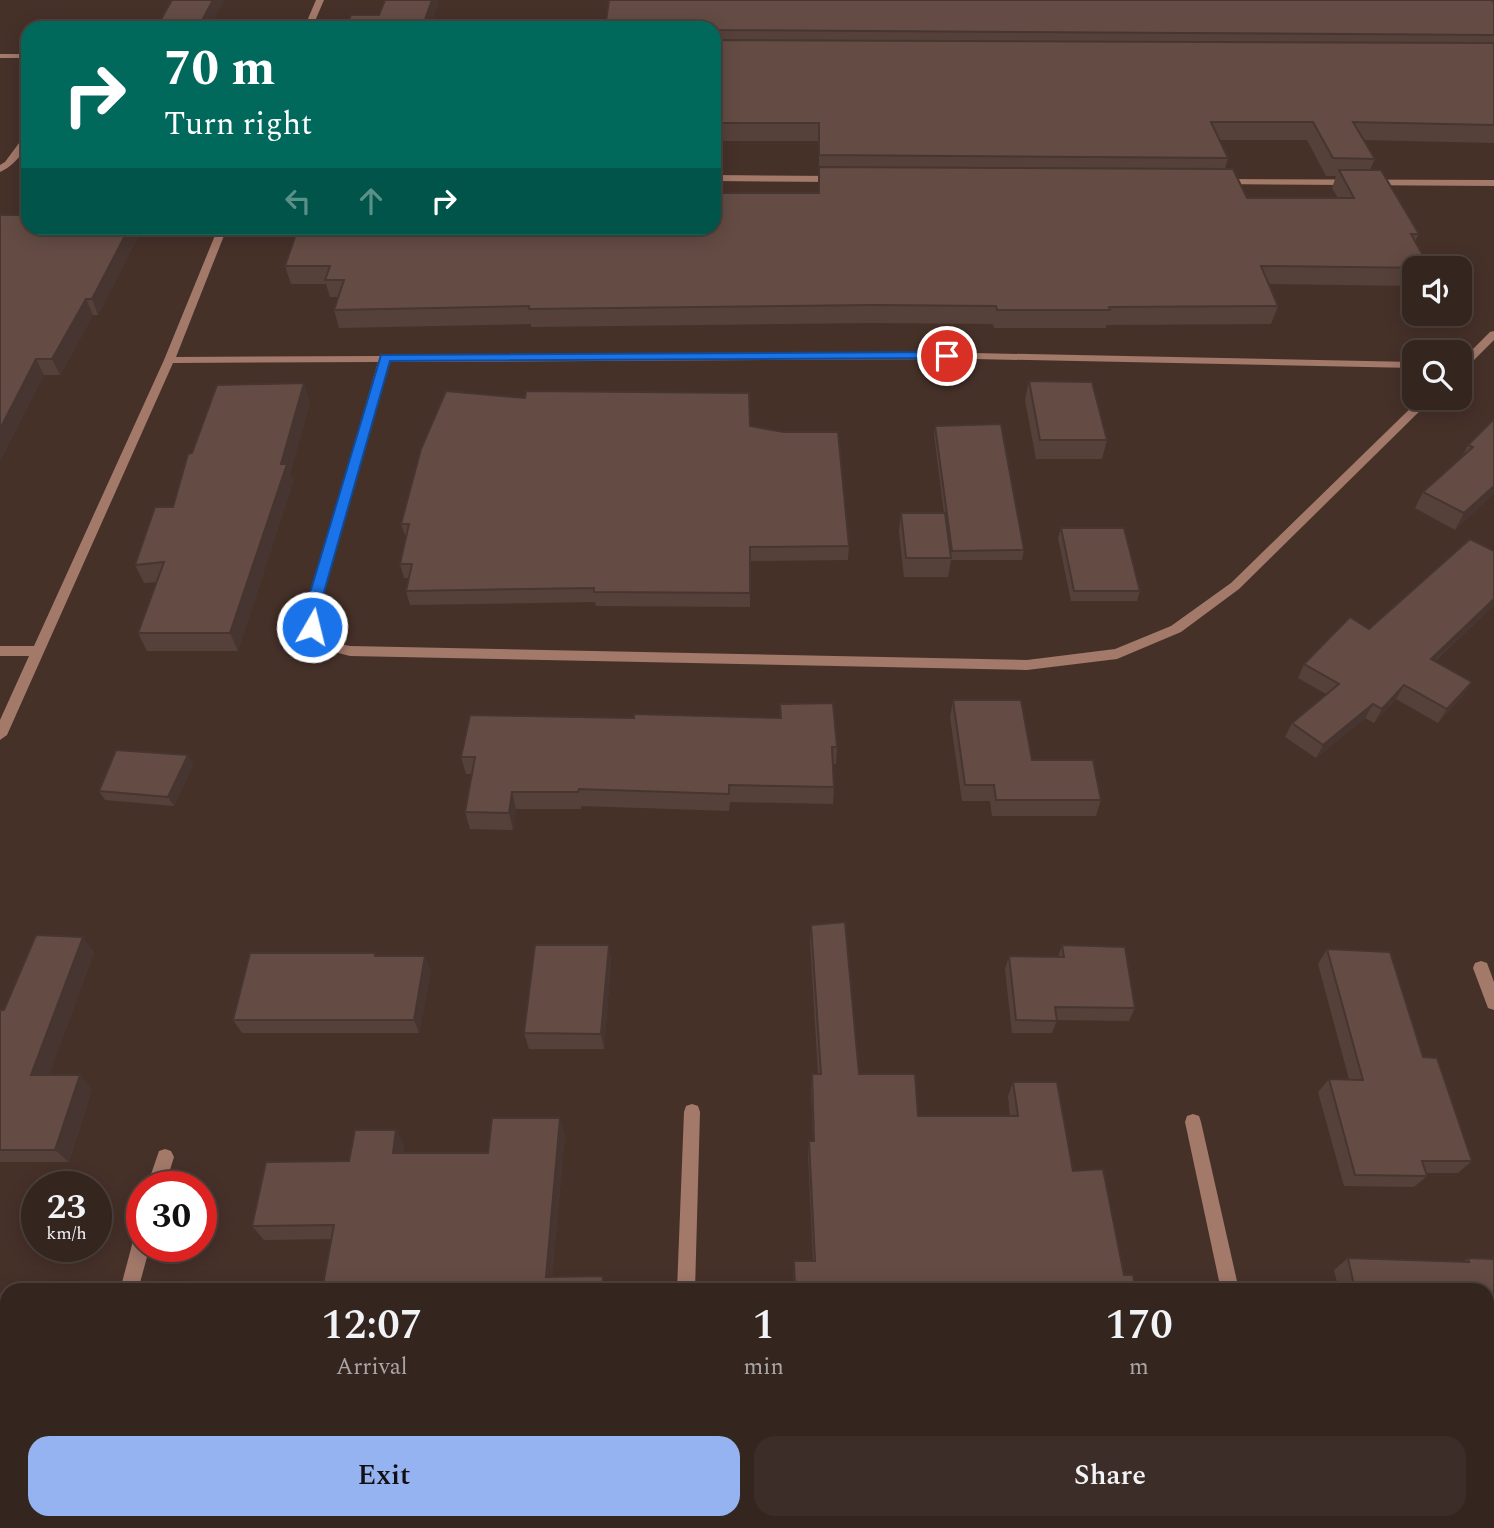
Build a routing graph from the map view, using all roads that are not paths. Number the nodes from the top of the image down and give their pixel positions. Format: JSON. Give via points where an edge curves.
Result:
{"nodes":[{"id":1,"x":320,"y":0,"type":"edge"},
{"id":2,"x":311,"y":21,"type":"edge"},
{"id":3,"x":0,"y":56,"type":"edge"},
{"id":4,"x":21,"y":56,"type":"edge"},
{"id":5,"x":21,"y":146,"type":"edge"},
{"id":6,"x":0,"y":169,"type":"edge"},
{"id":7,"x":721,"y":178,"type":"edge"},
{"id":8,"x":839,"y":179,"type":"edge"},
{"id":9,"x":1202,"y":182,"type":"edge"},
{"id":10,"x":1494,"y":183,"type":"edge"},
{"id":11,"x":219,"y":235,"type":"edge"},
{"id":12,"x":1494,"y":334,"type":"edge"},
{"id":13,"x":1472,"y":355,"type":"edge"},
{"id":14,"x":385,"y":357,"type":"junction"},
{"id":15,"x":169,"y":360,"type":"junction"},
{"id":16,"x":1402,"y":365,"type":"edge"},
{"id":17,"x":1416,"y":410,"type":"edge"},
{"id":18,"x":0,"y":651,"type":"edge"},
{"id":19,"x":36,"y":652,"type":"junction"},
{"id":20,"x":0,"y":735,"type":"edge"},
{"id":21,"x":1481,"y":968,"type":"dead end"},
{"id":22,"x":1494,"y":1003,"type":"edge"},
{"id":23,"x":692,"y":1112,"type":"dead end"},
{"id":24,"x":1193,"y":1122,"type":"dead end"},
{"id":25,"x":164,"y":1157,"type":"dead end"},
{"id":26,"x":160,"y":1171,"type":"edge"},
{"id":27,"x":136,"y":1262,"type":"edge"},
{"id":28,"x":130,"y":1283,"type":"edge"},
{"id":29,"x":686,"y":1283,"type":"edge"},
{"id":30,"x":1228,"y":1283,"type":"edge"}],
"edges":[{"from":1,"to":2,"type":"street"},
{"from":3,"to":4,"type":"street"},
{"from":5,"to":6,"type":"street"},
{"from":7,"to":8,"type":"street"},
{"from":9,"to":10,"type":"street"},
{"from":11,"to":15,"type":"street"},
{"from":12,"to":13,"type":"street"},
{"from":14,"to":15,"type":"street"},
{"from":14,"to":16,"type":"street","via":[[974,356]]},
{"from":14,"to":17,"type":"street","via":[[311,613],[317,638],[350,652],[1027,665],[1117,654],[1176,629],[1235,586]]},
{"from":15,"to":19,"type":"street"},
{"from":18,"to":19,"type":"street"},
{"from":19,"to":20,"type":"street"},
{"from":21,"to":22,"type":"street"},
{"from":23,"to":29,"type":"street"},
{"from":24,"to":30,"type":"street"},
{"from":25,"to":26,"type":"street"},
{"from":27,"to":28,"type":"street"}]}
